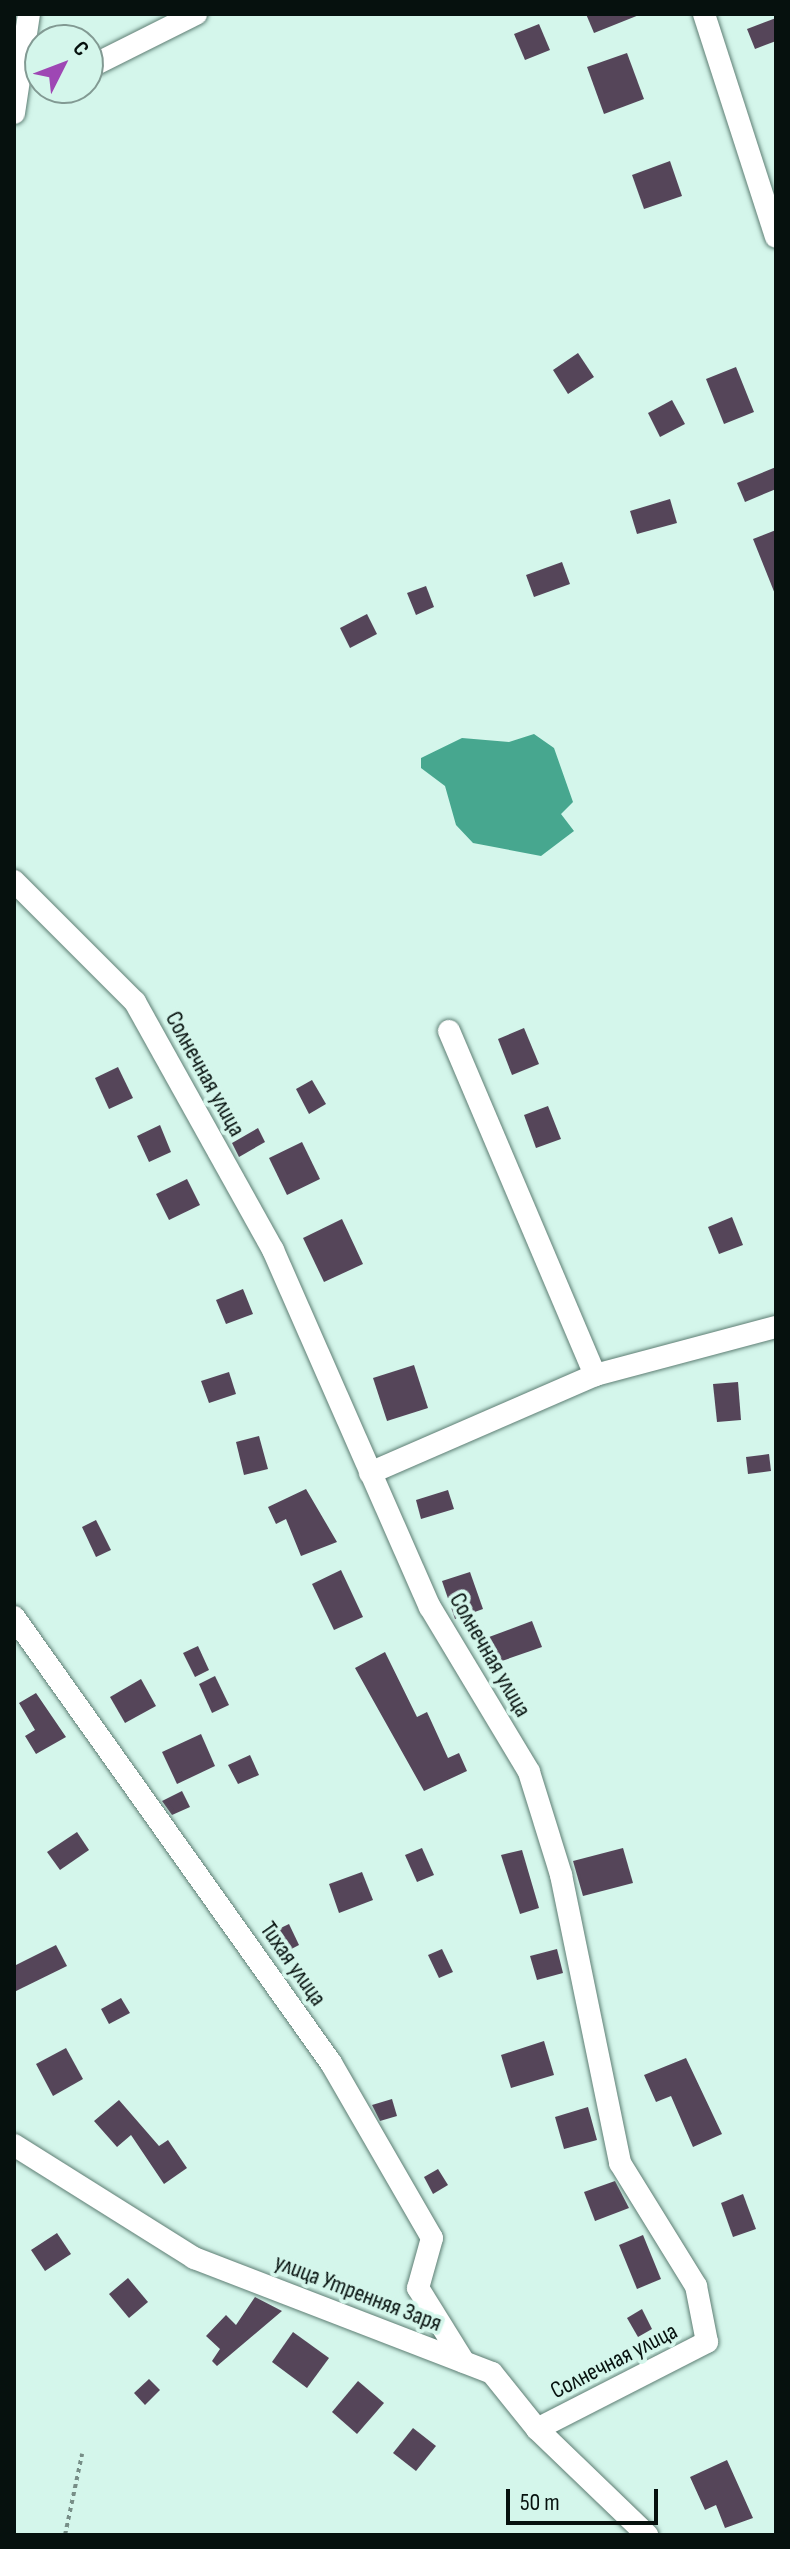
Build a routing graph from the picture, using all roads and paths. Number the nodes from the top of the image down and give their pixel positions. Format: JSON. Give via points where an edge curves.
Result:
{"nodes":[{"id":1,"x":196,"y":14,"type":"edge"},
{"id":2,"x":704,"y":14,"type":"edge"},
{"id":3,"x":104,"y":60,"type":"edge"},
{"id":4,"x":24,"y":93,"type":"edge"},
{"id":5,"x":14,"y":112,"type":"edge"},
{"id":6,"x":776,"y":237,"type":"edge"},
{"id":7,"x":14,"y":881,"type":"edge"},
{"id":8,"x":449,"y":1031,"type":"dead end"},
{"id":9,"x":776,"y":1327,"type":"edge"},
{"id":10,"x":595,"y":1375,"type":"junction"},
{"id":11,"x":370,"y":1473,"type":"junction"},
{"id":12,"x":14,"y":1617,"type":"edge"},
{"id":13,"x":14,"y":2145,"type":"edge"},
{"id":14,"x":464,"y":2362,"type":"junction"},
{"id":15,"x":537,"y":2429,"type":"junction"},
{"id":16,"x":82,"y":2454,"type":"dead end"},
{"id":17,"x":65,"y":2535,"type":"edge"},
{"id":18,"x":647,"y":2535,"type":"edge"}],
"edges":[{"from":1,"to":3,"type":"street"},
{"from":2,"to":6,"type":"street"},
{"from":4,"to":5,"type":"street"},
{"from":7,"to":11,"type":"street","name":"Солнечная улица","via":[[135,1002],[273,1250]]},
{"from":8,"to":10,"type":"street"},
{"from":9,"to":10,"type":"street"},
{"from":10,"to":11,"type":"street"},
{"from":11,"to":15,"type":"street","name":"Солнечная улица","via":[[430,1607],[529,1772],[561,1875],[620,2163],[696,2286],[707,2342]]},
{"from":12,"to":14,"type":"street","name":"Тихая улица","via":[[331,2063],[432,2238],[418,2288]]},
{"from":13,"to":14,"type":"street","name":"улица Утренняя Заря","via":[[194,2258]]},
{"from":14,"to":15,"type":"street","name":"улица Утренняя Заря","via":[[492,2373]]},
{"from":15,"to":18,"type":"street","name":"улица Утренняя Заря"},
{"from":16,"to":17,"type":"path"}]}
